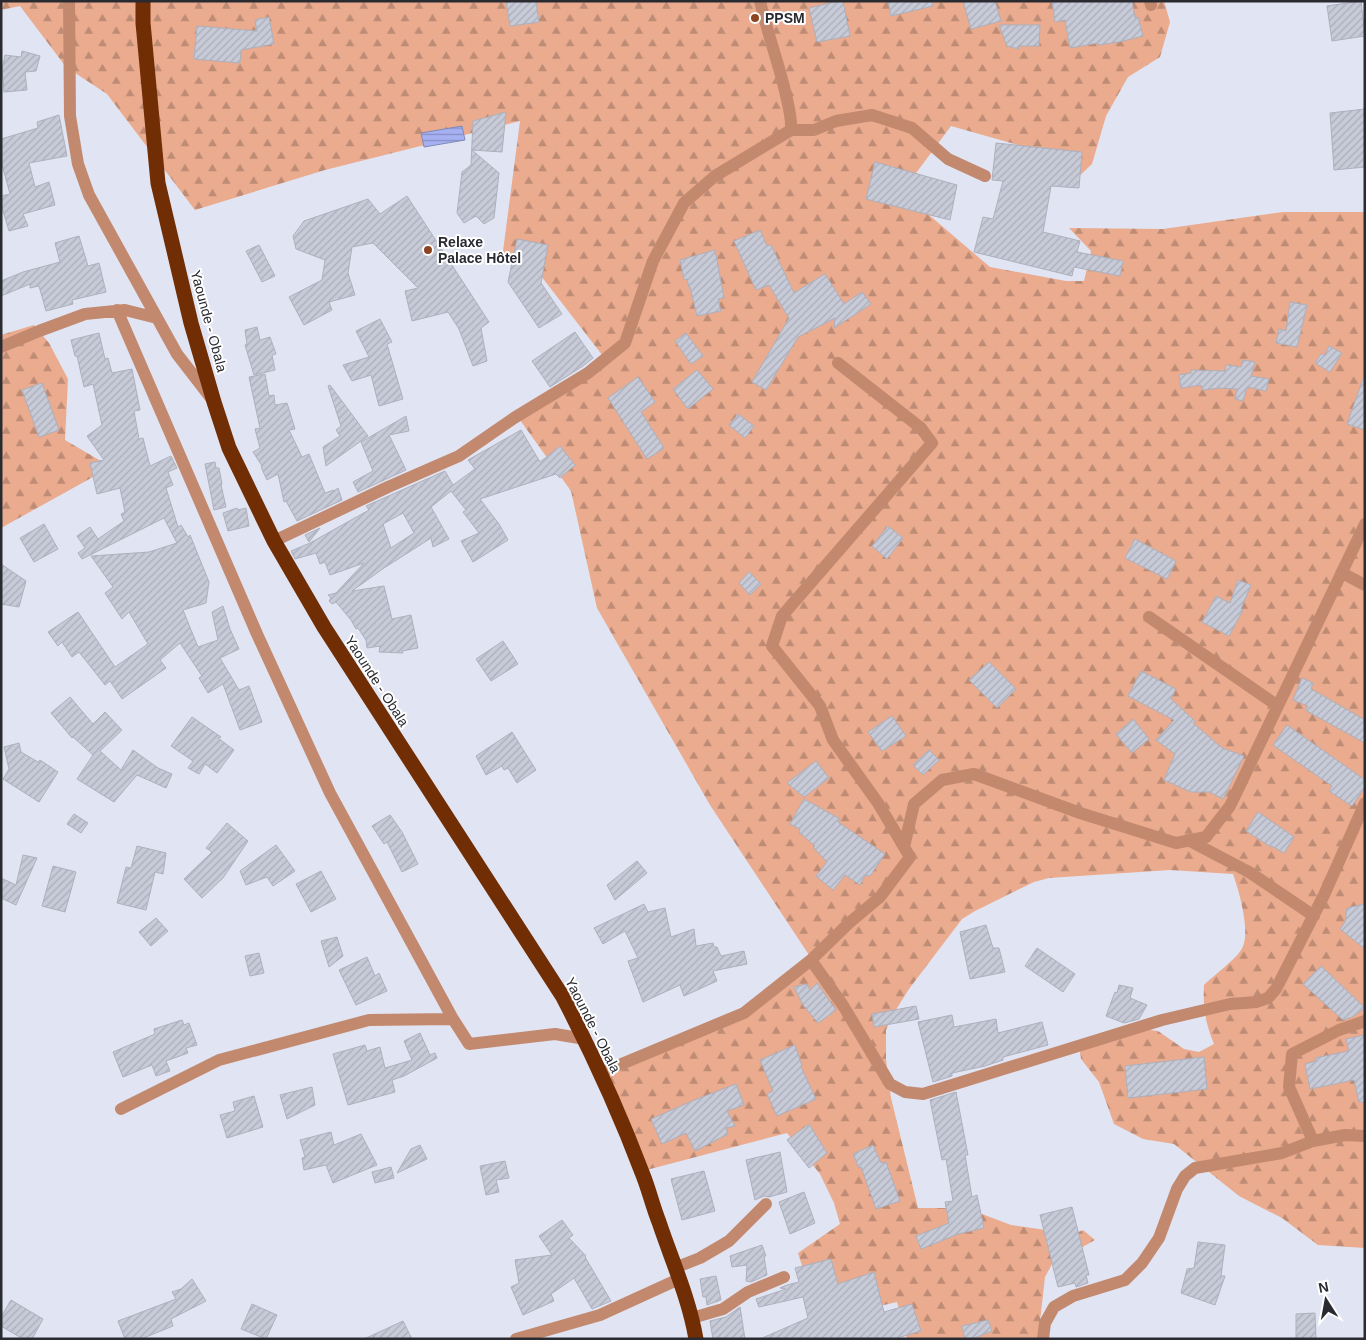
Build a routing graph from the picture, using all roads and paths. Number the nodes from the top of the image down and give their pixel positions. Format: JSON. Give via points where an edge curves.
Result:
{"nodes":[{"id":1,"x":68,"y":1,"type":"edge"},
{"id":2,"x":143,"y":1,"type":"edge"},
{"id":3,"x":760,"y":1,"type":"edge"},
{"id":4,"x":791,"y":130,"type":"junction"},
{"id":5,"x":985,"y":176,"type":"dead end"},
{"id":6,"x":118,"y":310,"type":"junction"},
{"id":7,"x":157,"y":318,"type":"junction"},
{"id":8,"x":1,"y":347,"type":"edge"},
{"id":9,"x":838,"y":363,"type":"dead end"},
{"id":10,"x":214,"y":402,"type":"junction"},
{"id":11,"x":1365,"y":524,"type":"edge"},
{"id":12,"x":274,"y":541,"type":"junction"},
{"id":13,"x":1342,"y":573,"type":"junction"},
{"id":14,"x":1365,"y":585,"type":"edge"},
{"id":15,"x":1149,"y":617,"type":"dead end"},
{"id":16,"x":1278,"y":706,"type":"junction"},
{"id":17,"x":1365,"y":803,"type":"edge"},
{"id":18,"x":1188,"y":840,"type":"junction"},
{"id":19,"x":904,"y":847,"type":"junction"},
{"id":20,"x":1314,"y":916,"type":"junction"},
{"id":21,"x":811,"y":960,"type":"junction"},
{"id":22,"x":454,"y":1019,"type":"junction"},
{"id":23,"x":1365,"y":1021,"type":"edge"},
{"id":24,"x":585,"y":1040,"type":"junction"},
{"id":25,"x":600,"y":1073,"type":"junction"},
{"id":26,"x":121,"y":1109,"type":"dead end"},
{"id":27,"x":1365,"y":1136,"type":"edge"},
{"id":28,"x":1313,"y":1141,"type":"junction"},
{"id":29,"x":766,"y":1204,"type":"dead end"},
{"id":30,"x":678,"y":1273,"type":"junction"},
{"id":31,"x":784,"y":1277,"type":"dead end"},
{"id":32,"x":692,"y":1318,"type":"junction"},
{"id":33,"x":516,"y":1339,"type":"edge"},
{"id":34,"x":696,"y":1339,"type":"edge"},
{"id":35,"x":1043,"y":1339,"type":"edge"}],
"edges":[{"from":1,"to":7,"type":"street","via":[[70,116],[78,164],[89,195]]},
{"from":2,"to":10,"type":"highway","name":"Yaounde - Obala","via":[[158,183],[191,323]]},
{"from":3,"to":4,"type":"street","via":[[785,92]]},
{"from":4,"to":5,"type":"street","via":[[814,130],[836,121],[872,115],[912,128],[948,159]]},
{"from":4,"to":12,"type":"street","via":[[715,176],[684,203],[653,261],[625,343],[588,373],[459,456]]},
{"from":6,"to":7,"type":"street"},
{"from":6,"to":8,"type":"street","via":[[85,314]]},
{"from":6,"to":22,"type":"street","via":[[257,634],[330,793]]},
{"from":7,"to":10,"type":"street","via":[[177,354]]},
{"from":9,"to":19,"type":"street","via":[[921,428],[932,443],[782,616],[772,646],[820,706],[833,740],[878,803]]},
{"from":10,"to":12,"type":"highway","name":"Yaounde - Obala","via":[[230,448]]},
{"from":11,"to":13,"type":"street"},
{"from":12,"to":24,"type":"highway","name":"Yaounde - Obala","via":[[324,627],[563,997]]},
{"from":13,"to":14,"type":"street"},
{"from":13,"to":16,"type":"street"},
{"from":15,"to":16,"type":"street"},
{"from":16,"to":18,"type":"street","via":[[1230,806],[1206,836]]},
{"from":17,"to":20,"type":"street"},
{"from":18,"to":19,"type":"street","via":[[1176,843],[1080,813],[974,774],[942,780],[914,804]]},
{"from":18,"to":20,"type":"street","via":[[1249,872]]},
{"from":19,"to":21,"type":"street","via":[[910,857],[880,897]]},
{"from":20,"to":21,"type":"street","via":[[1276,989],[1268,998],[1162,1020],[923,1094],[905,1092],[890,1084],[844,1007]]},
{"from":21,"to":25,"type":"street","via":[[744,1013]]},
{"from":22,"to":24,"type":"street","via":[[470,1044],[555,1034]]},
{"from":22,"to":26,"type":"street","via":[[369,1020],[219,1060]]},
{"from":23,"to":28,"type":"street","via":[[1339,1030],[1292,1054],[1288,1087]]},
{"from":24,"to":25,"type":"highway","name":"Yaounde - Obala"},
{"from":25,"to":30,"type":"highway","name":"Yaounde - Obala","via":[[644,1176]]},
{"from":27,"to":28,"type":"street","via":[[1345,1135]]},
{"from":28,"to":35,"type":"street","via":[[1282,1153],[1195,1168],[1177,1189],[1159,1238],[1142,1263],[1125,1280],[1073,1296],[1054,1307],[1044,1323]]},
{"from":29,"to":30,"type":"street","via":[[730,1241]]},
{"from":30,"to":32,"type":"highway","name":"Yaounde - Obala"},
{"from":30,"to":33,"type":"street","via":[[600,1315]]},
{"from":31,"to":32,"type":"street","via":[[748,1292],[723,1308]]},
{"from":32,"to":34,"type":"highway","name":"Yaounde - Obala"}]}
